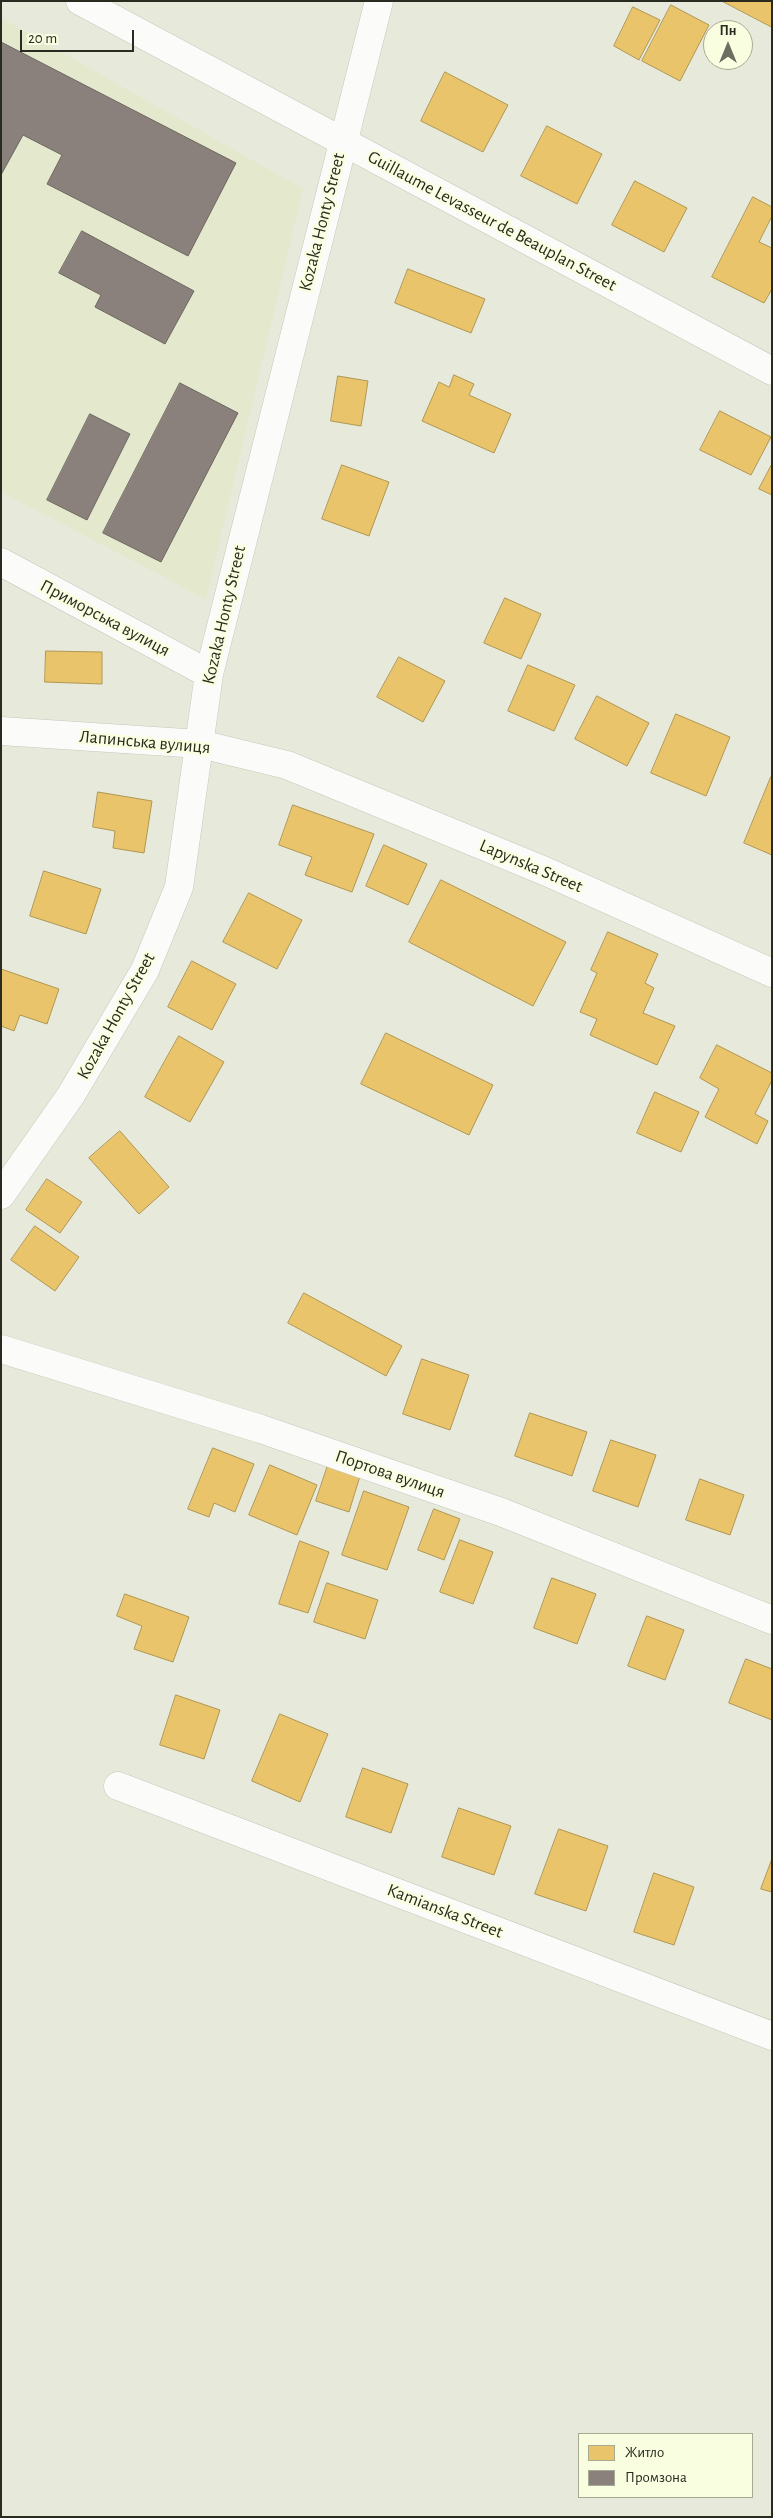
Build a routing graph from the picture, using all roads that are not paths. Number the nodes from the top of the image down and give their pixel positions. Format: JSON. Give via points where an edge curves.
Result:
{"nodes":[{"id":1,"x":80,"y":1,"type":"edge"},
{"id":2,"x":379,"y":1,"type":"edge"},
{"id":3,"x":343,"y":140,"type":"junction"},
{"id":4,"x":772,"y":371,"type":"edge"},
{"id":5,"x":1,"y":562,"type":"edge"},
{"id":6,"x":208,"y":674,"type":"junction"},
{"id":7,"x":1,"y":731,"type":"edge"},
{"id":8,"x":200,"y":744,"type":"junction"},
{"id":9,"x":772,"y":973,"type":"edge"},
{"id":10,"x":1,"y":1195,"type":"edge"},
{"id":11,"x":1,"y":1349,"type":"edge"},
{"id":12,"x":772,"y":1620,"type":"edge"},
{"id":13,"x":118,"y":1786,"type":"dead end"},
{"id":14,"x":772,"y":2036,"type":"edge"}],
"edges":[{"from":1,"to":3,"type":"street","name":"Guillaume Levasseur de Beauplan Street"},
{"from":2,"to":3,"type":"street","name":"Kozaka Honty Street"},
{"from":3,"to":4,"type":"street","name":"Guillaume Levasseur de Beauplan Street"},
{"from":3,"to":6,"type":"street","name":"Kozaka Honty Street"},
{"from":5,"to":6,"type":"street","name":"Приморська вулиця"},
{"from":6,"to":8,"type":"street","name":"Kozaka Honty Street"},
{"from":7,"to":8,"type":"street","name":"Лапинська вулиця"},
{"from":8,"to":9,"type":"street","name":"Лапинська вулиця","via":[[287,765],[547,872]]},
{"from":8,"to":10,"type":"street","name":"Kozaka Honty Street","via":[[179,887],[145,970],[71,1095]]},
{"from":11,"to":12,"type":"street","name":"Портова вулиця","via":[[261,1429],[501,1512]]},
{"from":13,"to":14,"type":"street","name":"Kamianska Street"}]}
